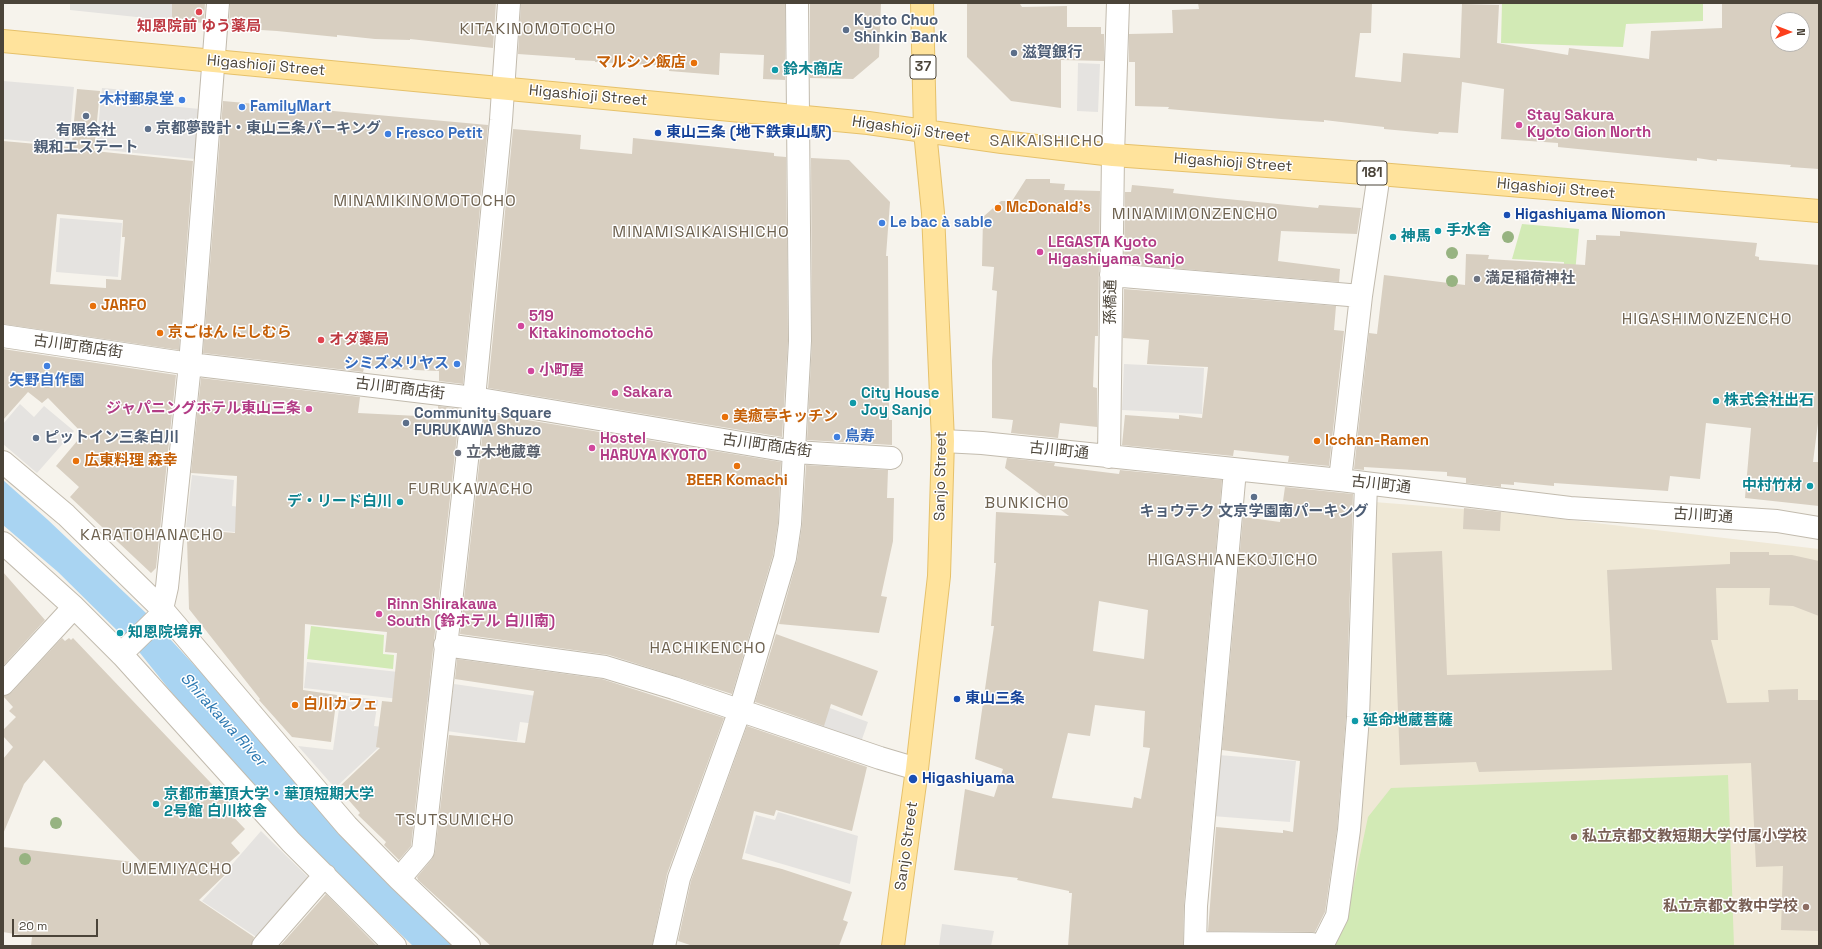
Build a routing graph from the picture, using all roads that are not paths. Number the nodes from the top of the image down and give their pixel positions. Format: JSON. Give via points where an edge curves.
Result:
{"nodes":[{"id":1,"x":218,"y":3,"type":"edge"},
{"id":2,"x":509,"y":3,"type":"edge"},
{"id":3,"x":797,"y":3,"type":"edge"},
{"id":4,"x":922,"y":3,"type":"edge"},
{"id":5,"x":1118,"y":3,"type":"edge"},
{"id":6,"x":3,"y":41,"type":"edge"},
{"id":7,"x":214,"y":61,"type":"junction"},
{"id":8,"x":503,"y":88,"type":"junction"},
{"id":9,"x":797,"y":116,"type":"junction"},
{"id":10,"x":925,"y":131,"type":"junction"},
{"id":11,"x":1113,"y":155,"type":"junction"},
{"id":12,"x":1379,"y":174,"type":"junction"},
{"id":13,"x":1819,"y":211,"type":"edge"},
{"id":14,"x":1111,"y":275,"type":"junction"},
{"id":15,"x":1360,"y":296,"type":"junction"},
{"id":16,"x":3,"y":336,"type":"edge"},
{"id":17,"x":190,"y":364,"type":"junction"},
{"id":18,"x":474,"y":398,"type":"junction"},
{"id":19,"x":943,"y":441,"type":"junction"},
{"id":20,"x":795,"y":452,"type":"junction"},
{"id":21,"x":1109,"y":457,"type":"junction"},
{"id":22,"x":891,"y":458,"type":"dead end"},
{"id":23,"x":3,"y":462,"type":"edge"},
{"id":24,"x":1235,"y":470,"type":"junction"},
{"id":25,"x":1340,"y":480,"type":"junction"},
{"id":26,"x":1366,"y":484,"type":"junction"},
{"id":27,"x":1819,"y":528,"type":"edge"},
{"id":28,"x":3,"y":543,"type":"edge"},
{"id":29,"x":74,"y":608,"type":"junction"},
{"id":30,"x":160,"y":613,"type":"junction"},
{"id":31,"x":446,"y":645,"type":"junction"},
{"id":32,"x":125,"y":649,"type":"junction"},
{"id":33,"x":3,"y":684,"type":"edge"},
{"id":34,"x":740,"y":710,"type":"junction"},
{"id":35,"x":917,"y":769,"type":"junction"},
{"id":36,"x":325,"y":875,"type":"junction"},
{"id":37,"x":399,"y":879,"type":"junction"},
{"id":38,"x":1195,"y":944,"type":"edge"},
{"id":39,"x":263,"y":946,"type":"edge"},
{"id":40,"x":395,"y":946,"type":"edge"},
{"id":41,"x":469,"y":946,"type":"edge"},
{"id":42,"x":664,"y":946,"type":"edge"},
{"id":43,"x":893,"y":946,"type":"edge"},
{"id":44,"x":1317,"y":946,"type":"edge"},
{"id":45,"x":1322,"y":946,"type":"edge"}],
"edges":[{"from":1,"to":7,"type":"street"},
{"from":2,"to":8,"type":"street"},
{"from":3,"to":9,"type":"street"},
{"from":4,"to":10,"type":"main road","name":"Sanjo Street","number":"37"},
{"from":5,"to":11,"type":"street","name":"孫橋通"},
{"from":6,"to":7,"type":"main road","name":"Higashioji Street"},
{"from":7,"to":8,"type":"main road","name":"Higashioji Street"},
{"from":7,"to":17,"type":"street"},
{"from":8,"to":9,"type":"main road","name":"Higashioji Street"},
{"from":8,"to":18,"type":"street"},
{"from":9,"to":10,"type":"main road","name":"Higashioji Street"},
{"from":9,"to":20,"type":"street","via":[[800,341]]},
{"from":10,"to":11,"type":"main road","name":"Higashioji Street","number":"181"},
{"from":10,"to":19,"type":"main road","name":"Sanjo Street","via":[[933,213]]},
{"from":11,"to":12,"type":"main road","name":"Higashioji Street","number":"181"},
{"from":11,"to":14,"type":"street","name":"孫橋通"},
{"from":12,"to":13,"type":"main road","name":"Higashioji Street","number":"181"},
{"from":12,"to":15,"type":"street"},
{"from":14,"to":15,"type":"street"},
{"from":14,"to":21,"type":"street","name":"孫橋通"},
{"from":15,"to":25,"type":"street"},
{"from":16,"to":17,"type":"street","name":"古川町商店街"},
{"from":17,"to":18,"type":"street","name":"古川町商店街"},
{"from":17,"to":30,"type":"street","via":[[167,587]]},
{"from":18,"to":20,"type":"street","name":"古川町商店街"},
{"from":18,"to":31,"type":"street"},
{"from":19,"to":21,"type":"street","name":"古川町通"},
{"from":19,"to":35,"type":"main road","name":"Sanjo Street","via":[[939,576]]},
{"from":20,"to":22,"type":"street","name":"古川町商店街"},
{"from":20,"to":34,"type":"street","via":[[785,558]]},
{"from":21,"to":24,"type":"street","name":"古川町通"},
{"from":23,"to":30,"type":"street","via":[[66,515]]},
{"from":24,"to":25,"type":"street","name":"古川町通"},
{"from":24,"to":38,"type":"street","via":[[1196,906]]},
{"from":25,"to":26,"type":"street","name":"古川町通"},
{"from":26,"to":27,"type":"street","name":"古川町通","via":[[1570,508],[1777,521]]},
{"from":26,"to":45,"type":"street","via":[[1358,717],[1349,830],[1337,916]]},
{"from":28,"to":29,"type":"street"},
{"from":29,"to":32,"type":"street"},
{"from":29,"to":33,"type":"street"},
{"from":30,"to":32,"type":"street"},
{"from":30,"to":37,"type":"street","via":[[232,690],[322,798]]},
{"from":31,"to":34,"type":"street","via":[[605,667]]},
{"from":31,"to":37,"type":"street","via":[[423,851]]},
{"from":32,"to":36,"type":"street","via":[[291,842]]},
{"from":34,"to":35,"type":"street"},
{"from":34,"to":42,"type":"street","via":[[680,878]]},
{"from":35,"to":43,"type":"main road","name":"Sanjo Street"},
{"from":36,"to":39,"type":"street"},
{"from":36,"to":40,"type":"street"},
{"from":37,"to":41,"type":"street"},
{"from":38,"to":44,"type":"street"}]}
